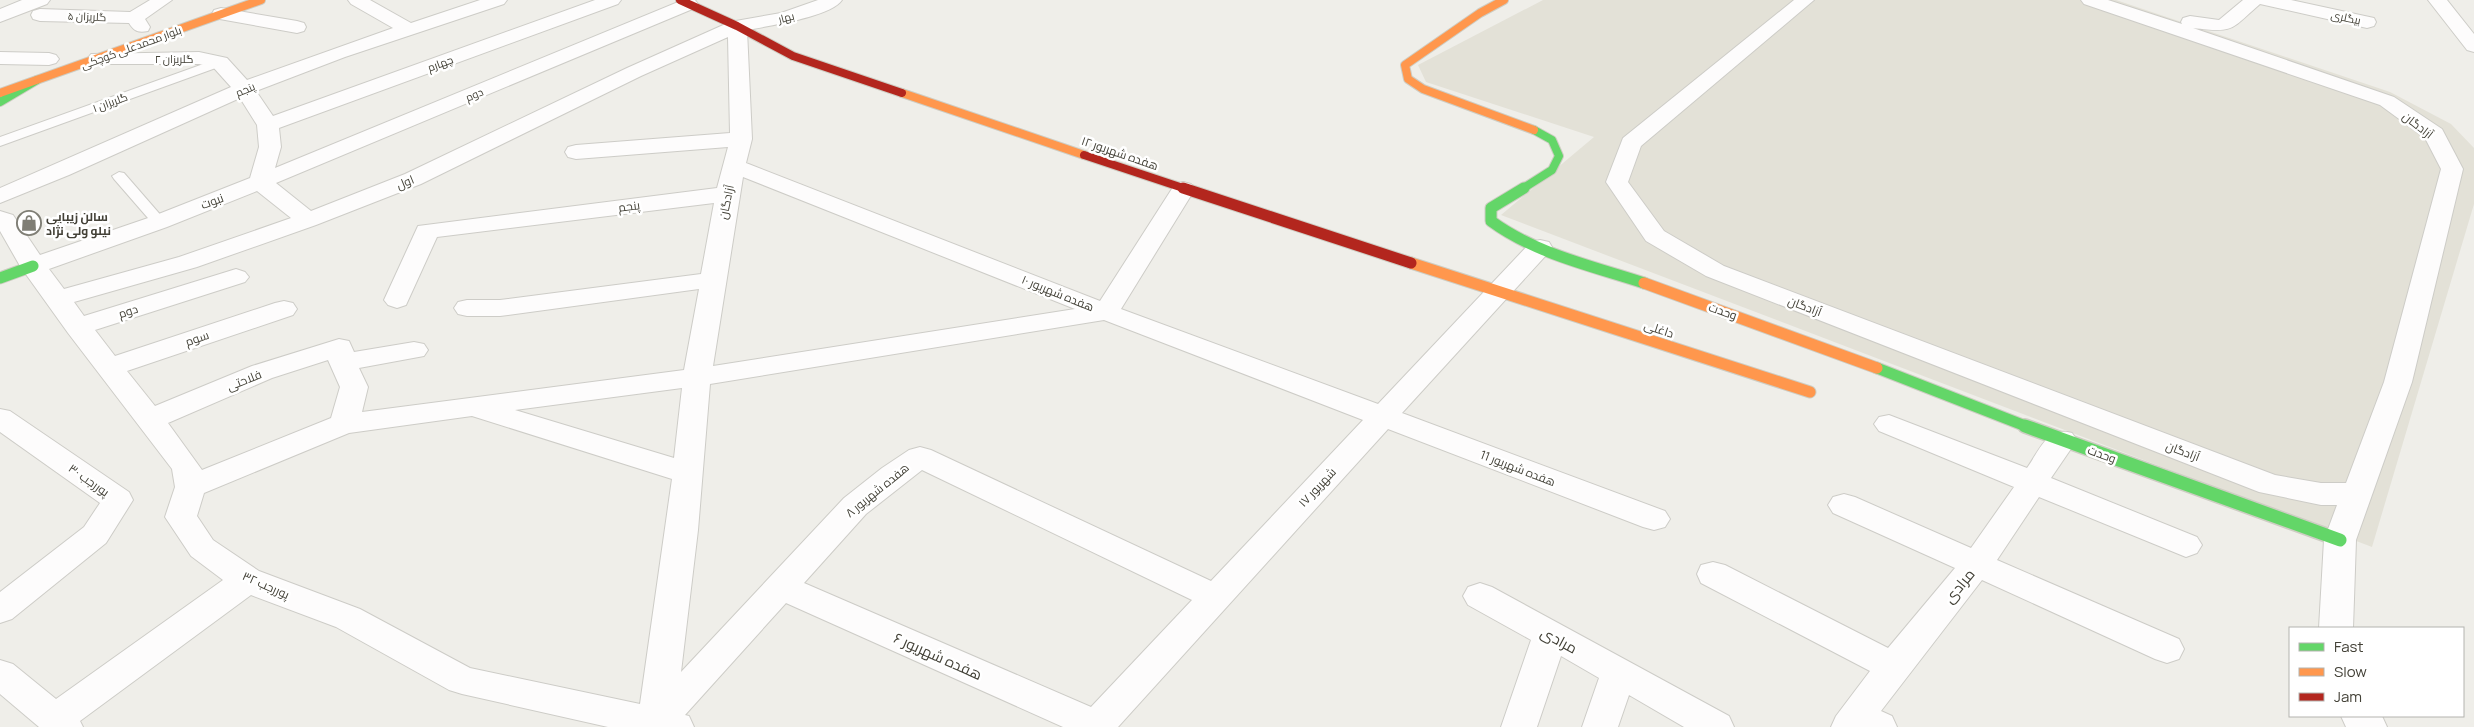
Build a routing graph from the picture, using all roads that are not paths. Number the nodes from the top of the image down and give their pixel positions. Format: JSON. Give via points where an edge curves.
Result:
{"nodes":[{"id":1,"x":163,"y":0,"type":"edge"},
{"id":2,"x":261,"y":0,"type":"edge"},
{"id":3,"x":357,"y":0,"type":"edge"},
{"id":4,"x":498,"y":0,"type":"edge"},
{"id":5,"x":612,"y":0,"type":"edge"},
{"id":6,"x":833,"y":0,"type":"edge"},
{"id":7,"x":1504,"y":0,"type":"edge"},
{"id":8,"x":1804,"y":0,"type":"edge"},
{"id":9,"x":2090,"y":0,"type":"edge"},
{"id":10,"x":2132,"y":0,"type":"edge"},
{"id":11,"x":2254,"y":0,"type":"edge"},
{"id":12,"x":2266,"y":0,"type":"edge"},
{"id":13,"x":2437,"y":0,"type":"edge"},
{"id":14,"x":684,"y":2,"type":"edge"},
{"id":15,"x":40,"y":7,"type":"edge"},
{"id":16,"x":221,"y":14,"type":"junction"},
{"id":17,"x":0,"y":16,"type":"edge"},
{"id":18,"x":2367,"y":22,"type":"dead end"},
{"id":19,"x":738,"y":26,"type":"junction"},
{"id":20,"x":297,"y":27,"type":"dead end"},
{"id":21,"x":410,"y":30,"type":"junction"},
{"id":22,"x":2474,"y":46,"type":"edge"},
{"id":23,"x":478,"y":49,"type":"junction"},
{"id":24,"x":56,"y":57,"type":"joint"},
{"id":25,"x":0,"y":58,"type":"edge"},
{"id":26,"x":98,"y":58,"type":"junction"},
{"id":27,"x":220,"y":62,"type":"junction"},
{"id":28,"x":16,"y":71,"type":"dead end"},
{"id":29,"x":526,"y":72,"type":"junction"},
{"id":30,"x":36,"y":80,"type":"junction"},
{"id":31,"x":244,"y":89,"type":"junction"},
{"id":32,"x":0,"y":93,"type":"edge"},
{"id":33,"x":0,"y":102,"type":"edge"},
{"id":34,"x":268,"y":125,"type":"junction"},
{"id":35,"x":741,"y":139,"type":"junction"},
{"id":36,"x":0,"y":142,"type":"edge"},
{"id":37,"x":576,"y":152,"type":"dead end"},
{"id":38,"x":735,"y":166,"type":"junction"},
{"id":39,"x":119,"y":176,"type":"dead end"},
{"id":40,"x":260,"y":182,"type":"junction"},
{"id":41,"x":1183,"y":189,"type":"junction"},
{"id":42,"x":727,"y":194,"type":"junction"},
{"id":43,"x":0,"y":196,"type":"edge"},
{"id":44,"x":0,"y":218,"type":"edge"},
{"id":45,"x":308,"y":220,"type":"junction"},
{"id":46,"x":159,"y":222,"type":"junction"},
{"id":47,"x":1540,"y":247,"type":"junction"},
{"id":48,"x":33,"y":266,"type":"junction"},
{"id":49,"x":236,"y":277,"type":"dead end"},
{"id":50,"x":0,"y":278,"type":"edge"},
{"id":51,"x":712,"y":280,"type":"junction"},
{"id":52,"x":1499,"y":291,"type":"junction"},
{"id":53,"x":57,"y":299,"type":"junction"},
{"id":54,"x":397,"y":300,"type":"dead end"},
{"id":55,"x":467,"y":308,"type":"dead end"},
{"id":56,"x":284,"y":309,"type":"dead end"},
{"id":57,"x":1106,"y":312,"type":"junction"},
{"id":58,"x":77,"y":327,"type":"junction"},
{"id":59,"x":414,"y":350,"type":"dead end"},
{"id":60,"x":341,"y":355,"type":"junction"},
{"id":61,"x":110,"y":368,"type":"junction"},
{"id":62,"x":697,"y":377,"type":"junction"},
{"id":63,"x":1810,"y":392,"type":"dead end"},
{"id":64,"x":473,"y":407,"type":"junction"},
{"id":65,"x":1382,"y":417,"type":"junction"},
{"id":66,"x":0,"y":418,"type":"edge"},
{"id":67,"x":151,"y":419,"type":"junction"},
{"id":68,"x":344,"y":424,"type":"junction"},
{"id":69,"x":1889,"y":424,"type":"dead end"},
{"id":70,"x":2062,"y":440,"type":"junction"},
{"id":71,"x":688,"y":473,"type":"junction"},
{"id":72,"x":2033,"y":482,"type":"junction"},
{"id":73,"x":190,"y":488,"type":"junction"},
{"id":74,"x":2357,"y":494,"type":"junction"},
{"id":75,"x":1844,"y":505,"type":"dead end"},
{"id":76,"x":1654,"y":520,"type":"dead end"},
{"id":77,"x":2340,"y":540,"type":"junction"},
{"id":78,"x":2186,"y":545,"type":"dead end"},
{"id":79,"x":1977,"y":564,"type":"junction"},
{"id":80,"x":1713,"y":574,"type":"dead end"},
{"id":81,"x":247,"y":580,"type":"junction"},
{"id":82,"x":780,"y":587,"type":"junction"},
{"id":83,"x":1480,"y":596,"type":"dead end"},
{"id":84,"x":1215,"y":597,"type":"junction"},
{"id":85,"x":0,"y":610,"type":"edge"},
{"id":86,"x":2336,"y":627,"type":"edge"},
{"id":87,"x":1550,"y":636,"type":"junction"},
{"id":88,"x":2167,"y":649,"type":"dead end"},
{"id":89,"x":1893,"y":667,"type":"junction"},
{"id":90,"x":1620,"y":672,"type":"junction"},
{"id":91,"x":0,"y":674,"type":"edge"},
{"id":92,"x":2359,"y":717,"type":"edge"},
{"id":93,"x":60,"y":723,"type":"edge"},
{"id":94,"x":1862,"y":723,"type":"edge"},
{"id":95,"x":662,"y":725,"type":"edge"},
{"id":96,"x":1097,"y":726,"type":"edge"},
{"id":97,"x":1519,"y":727,"type":"edge"},
{"id":98,"x":1600,"y":727,"type":"edge"},
{"id":99,"x":1716,"y":727,"type":"edge"},
{"id":100,"x":2369,"y":727,"type":"edge"}],
"edges":[{"from":1,"to":15,"type":"street","name":"گلریزان ۵","via":[[140,25]]},
{"from":2,"to":16,"type":"street","name":"بلوار محمدعلی کوچکی"},
{"from":3,"to":21,"type":"street"},
{"from":4,"to":21,"type":"street","name":"پنجم"},
{"from":5,"to":23,"type":"street","name":"چهارم"},
{"from":6,"to":19,"type":"street","name":"بهار","via":[[784,18]]},
{"from":7,"to":47,"type":"street","name":"وحدت","via":[[1405,65],[1408,79],[1423,89],[1526,126],[1552,140],[1559,156],[1552,170],[1491,208],[1491,221],[1502,231]]},
{"from":8,"to":74,"type":"street","name":"آزادگان","via":[[1631,143],[1617,182],[1655,236],[1715,271],[2270,485],[2321,494]]},
{"from":9,"to":74,"type":"street","name":"آزادگان","via":[[2386,101],[2434,134],[2452,169],[2398,382]]},
{"from":10,"to":11,"type":"street","via":[[2183,20],[2223,26]]},
{"from":12,"to":18,"type":"street","name":"بیگلری"},
{"from":13,"to":22,"type":"street"},
{"from":14,"to":19,"type":"street","name":"هفده شهریور ۱۲"},
{"from":14,"to":29,"type":"street","name":"دوم"},
{"from":15,"to":17,"type":"street","name":"گلریزان ۵","via":[[15,8]]},
{"from":16,"to":20,"type":"street"},
{"from":16,"to":26,"type":"street","name":"بلوار محمدعلی کوچکی"},
{"from":19,"to":35,"type":"street","name":"آزادگان"},
{"from":19,"to":41,"type":"street","name":"هفده شهریور ۱۲","via":[[793,56]]},
{"from":19,"to":45,"type":"street","name":"اول","via":[[625,76],[413,179]]},
{"from":21,"to":31,"type":"street","name":"پنجم"},
{"from":23,"to":29,"type":"street"},
{"from":23,"to":34,"type":"street","name":"چهارم"},
{"from":24,"to":25,"type":"street"},
{"from":24,"to":28,"type":"street"},
{"from":26,"to":27,"type":"street","name":"گلریزان ۲","via":[[199,58]]},
{"from":26,"to":30,"type":"street","name":"بلوار محمدعلی کوچکی"},
{"from":27,"to":31,"type":"street"},
{"from":27,"to":36,"type":"lane","name":"گلریزان ۱"},
{"from":29,"to":40,"type":"street","name":"دوم"},
{"from":30,"to":32,"type":"street","name":"بلوار محمدعلی کوچکی"},
{"from":30,"to":33,"type":"street"},
{"from":31,"to":34,"type":"street"},
{"from":31,"to":43,"type":"street","name":"پنجم"},
{"from":34,"to":40,"type":"street","via":[[270,147]]},
{"from":35,"to":37,"type":"street"},
{"from":35,"to":38,"type":"street","name":"آزادگان"},
{"from":38,"to":42,"type":"street","name":"آزادگان"},
{"from":38,"to":57,"type":"street","name":"هفده شهریور ۱۰"},
{"from":39,"to":46,"type":"lane"},
{"from":40,"to":45,"type":"street"},
{"from":40,"to":46,"type":"street","name":"نبوت"},
{"from":41,"to":52,"type":"street","name":"هفده شهریور ۱۲"},
{"from":41,"to":57,"type":"street"},
{"from":42,"to":51,"type":"street","name":"آزادگان"},
{"from":42,"to":54,"type":"street","name":"پنجم","via":[[427,231]]},
{"from":44,"to":48,"type":"street","via":[[5,220]]},
{"from":45,"to":53,"type":"street","name":"اول","via":[[188,262]]},
{"from":46,"to":48,"type":"street","name":"نبوت"},
{"from":47,"to":52,"type":"street","name":"۱۷ شهریور"},
{"from":47,"to":70,"type":"street","name":"وحدت","via":[[1783,332]]},
{"from":48,"to":50,"type":"street"},
{"from":48,"to":53,"type":"street"},
{"from":49,"to":58,"type":"street","name":"دوم"},
{"from":51,"to":55,"type":"street","via":[[500,308]]},
{"from":51,"to":62,"type":"street","name":"آزادگان"},
{"from":52,"to":63,"type":"street","name":"داغلی"},
{"from":52,"to":65,"type":"street","name":"۱۷ شهریور"},
{"from":53,"to":58,"type":"street"},
{"from":56,"to":61,"type":"street","name":"سوم"},
{"from":57,"to":62,"type":"street"},
{"from":57,"to":65,"type":"street","name":"هفده شهریور ۱۰"},
{"from":58,"to":61,"type":"street"},
{"from":59,"to":60,"type":"street"},
{"from":60,"to":67,"type":"street","name":"فلاحتی","via":[[262,372]]},
{"from":60,"to":68,"type":"street","via":[[354,387]]},
{"from":61,"to":67,"type":"street"},
{"from":62,"to":64,"type":"street"},
{"from":62,"to":71,"type":"street","name":"آزادگان"},
{"from":64,"to":68,"type":"street"},
{"from":64,"to":71,"type":"street"},
{"from":65,"to":76,"type":"street","name":"هفده شهریور 11"},
{"from":65,"to":84,"type":"street","name":"۱۷ شهریور"},
{"from":66,"to":85,"type":"street","name":"پوررجب ۳۰","via":[[118,500],[95,535]]},
{"from":67,"to":73,"type":"street","via":[[187,468]]},
{"from":68,"to":73,"type":"street"},
{"from":69,"to":72,"type":"street"},
{"from":70,"to":72,"type":"street","name":"مرادی"},
{"from":70,"to":77,"type":"street","name":"وحدت"},
{"from":71,"to":95,"type":"street","name":"آزادگان"},
{"from":72,"to":78,"type":"street"},
{"from":72,"to":79,"type":"street","name":"مرادی"},
{"from":73,"to":81,"type":"street","name":"پوررجب ۳۲","via":[[181,517],[202,548]]},
{"from":74,"to":77,"type":"street","name":"آزادگان"},
{"from":75,"to":79,"type":"street"},
{"from":77,"to":86,"type":"street","name":"آزادگان"},
{"from":79,"to":88,"type":"street"},
{"from":79,"to":89,"type":"street","name":"مرادی"},
{"from":80,"to":89,"type":"street"},
{"from":81,"to":93,"type":"street"},
{"from":81,"to":95,"type":"street","name":"پوررجب ۳۲","via":[[348,618],[462,680]]},
{"from":82,"to":84,"type":"street","name":"هفده شهریور ۸","via":[[855,506],[920,457]]},
{"from":82,"to":95,"type":"street","name":"هفده شهریور ۸"},
{"from":82,"to":96,"type":"street","name":"هفده شهریور ۶"},
{"from":83,"to":87,"type":"street","name":"مرادی"},
{"from":84,"to":96,"type":"street","name":"۱۷ شهریور"},
{"from":87,"to":90,"type":"street","name":"مرادی"},
{"from":87,"to":97,"type":"street"},
{"from":89,"to":94,"type":"street","name":"مرادی"},
{"from":90,"to":98,"type":"street"},
{"from":90,"to":99,"type":"street","name":"مرادی"},
{"from":91,"to":93,"type":"street"},
{"from":92,"to":100,"type":"street"}]}
